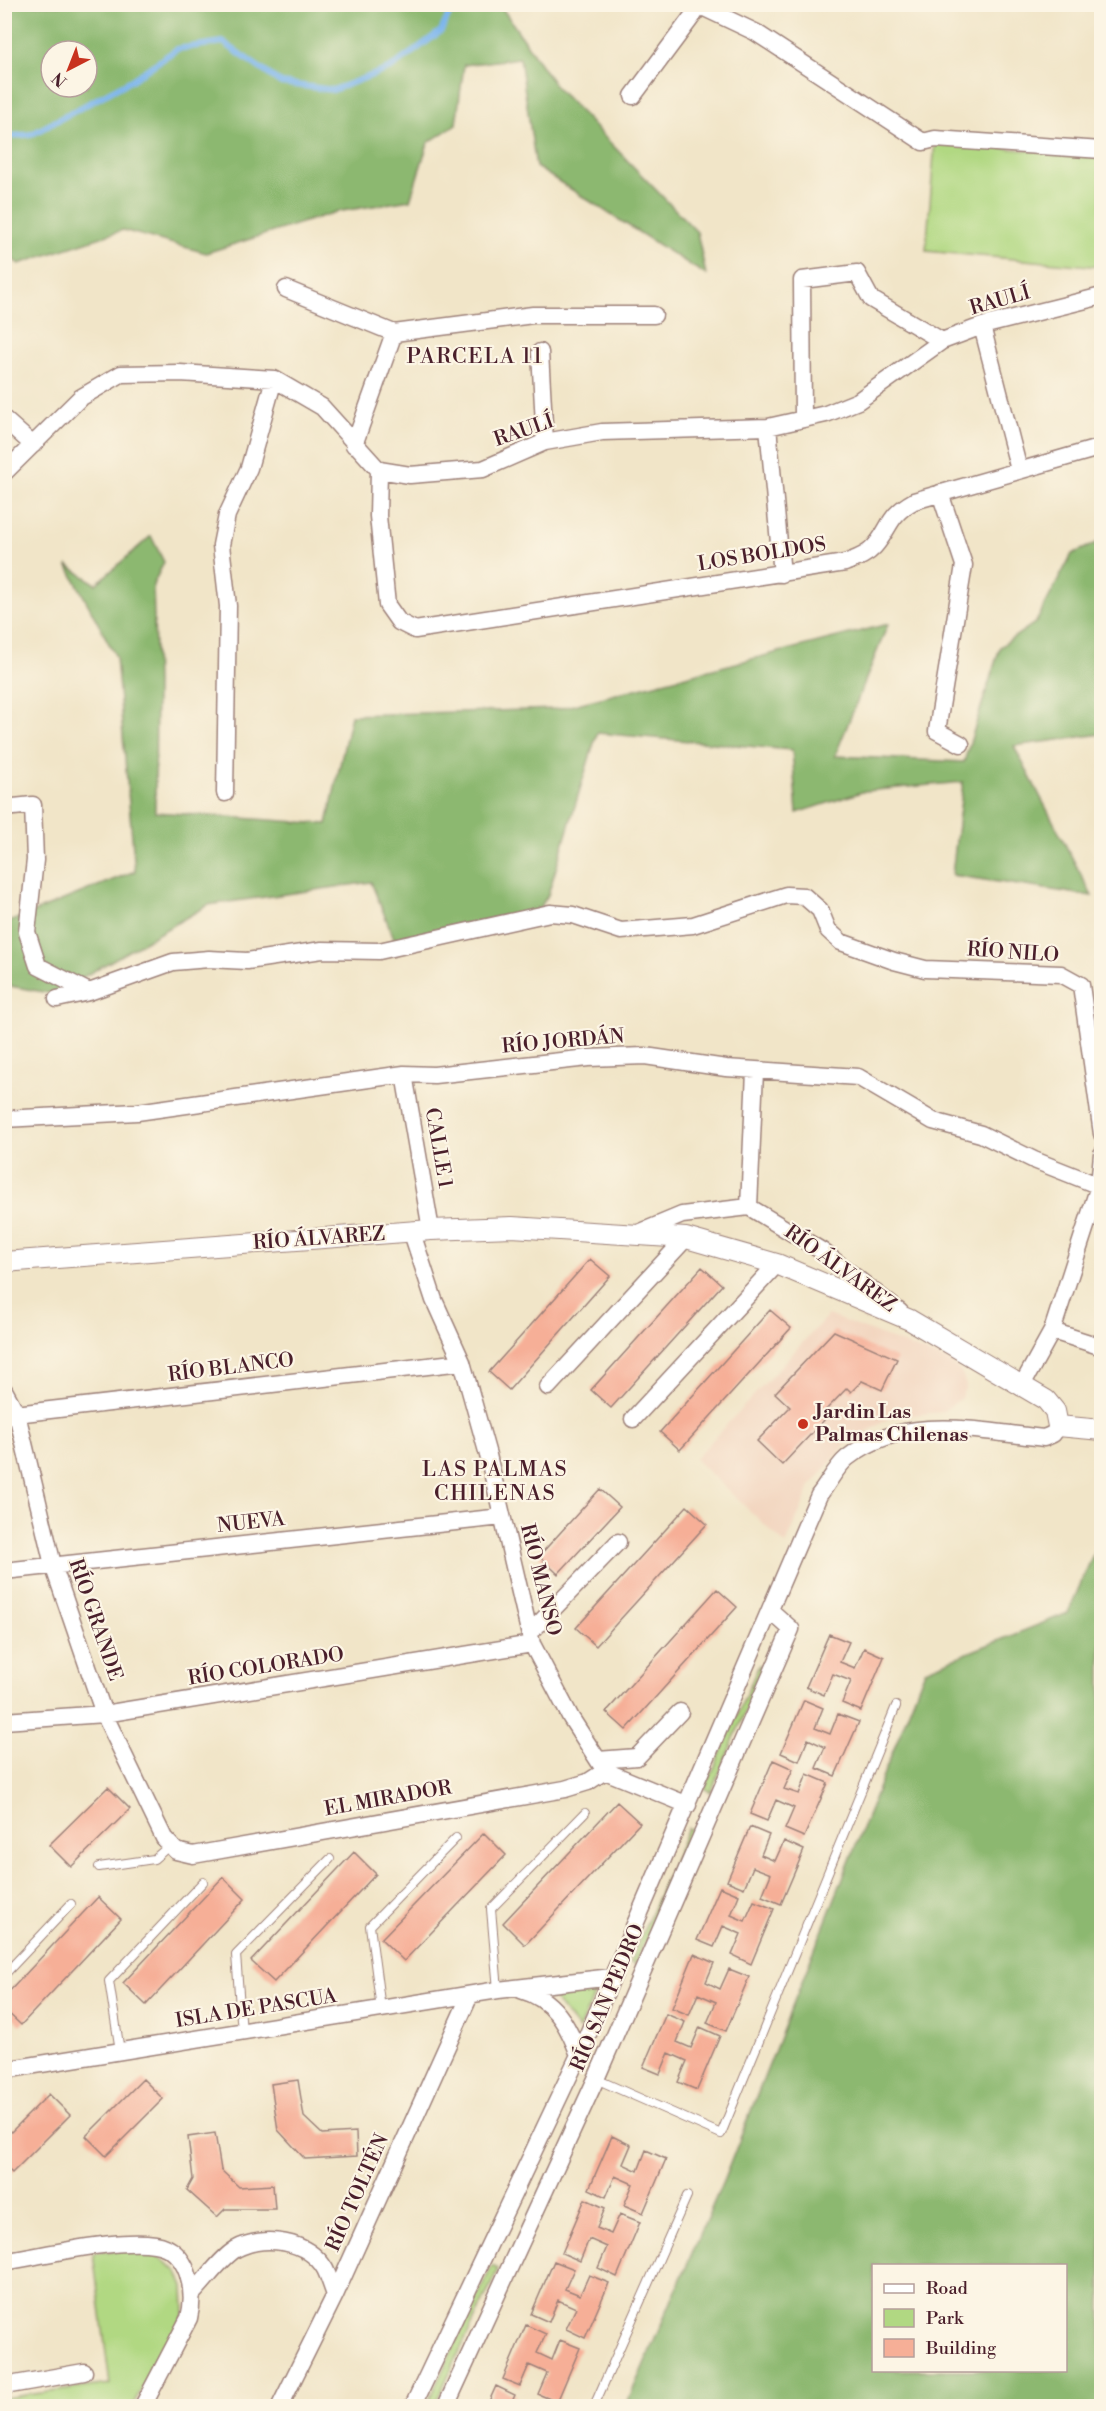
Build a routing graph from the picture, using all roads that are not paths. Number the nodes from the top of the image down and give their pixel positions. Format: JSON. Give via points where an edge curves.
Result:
{"nodes":[{"id":1,"x":698,"y":5,"type":"edge"},
{"id":2,"x":633,"y":96,"type":"dead end"},
{"id":3,"x":1101,"y":150,"type":"edge"},
{"id":4,"x":286,"y":289,"type":"dead end"},
{"id":5,"x":1101,"y":296,"type":"edge"},
{"id":6,"x":654,"y":315,"type":"dead end"},
{"id":7,"x":982,"y":326,"type":"junction"},
{"id":8,"x":394,"y":333,"type":"junction"},
{"id":9,"x":942,"y":341,"type":"junction"},
{"id":10,"x":540,"y":352,"type":"dead end"},
{"id":11,"x":274,"y":379,"type":"junction"},
{"id":12,"x":4,"y":419,"type":"edge"},
{"id":13,"x":803,"y":419,"type":"junction"},
{"id":14,"x":768,"y":427,"type":"junction"},
{"id":15,"x":545,"y":442,"type":"junction"},
{"id":16,"x":33,"y":445,"type":"junction"},
{"id":17,"x":354,"y":445,"type":"junction"},
{"id":18,"x":1101,"y":447,"type":"edge"},
{"id":19,"x":379,"y":470,"type":"junction"},
{"id":20,"x":1019,"y":470,"type":"junction"},
{"id":21,"x":4,"y":473,"type":"edge"},
{"id":22,"x":940,"y":493,"type":"junction"},
{"id":23,"x":782,"y":574,"type":"junction"},
{"id":24,"x":961,"y":744,"type":"dead end"},
{"id":25,"x":225,"y":793,"type":"dead end"},
{"id":26,"x":4,"y":808,"type":"edge"},
{"id":27,"x":89,"y":992,"type":"junction"},
{"id":28,"x":57,"y":999,"type":"dead end"},
{"id":29,"x":755,"y":1071,"type":"junction"},
{"id":30,"x":404,"y":1074,"type":"junction"},
{"id":31,"x":4,"y":1119,"type":"edge"},
{"id":32,"x":1101,"y":1134,"type":"edge"},
{"id":33,"x":1101,"y":1154,"type":"edge"},
{"id":34,"x":1100,"y":1187,"type":"edge"},
{"id":35,"x":749,"y":1207,"type":"junction"},
{"id":36,"x":421,"y":1231,"type":"junction"},
{"id":37,"x":634,"y":1235,"type":"junction"},
{"id":38,"x":686,"y":1238,"type":"junction"},
{"id":39,"x":4,"y":1262,"type":"edge"},
{"id":40,"x":777,"y":1264,"type":"junction"},
{"id":41,"x":910,"y":1320,"type":"junction"},
{"id":42,"x":1052,"y":1331,"type":"junction"},
{"id":43,"x":1101,"y":1347,"type":"edge"},
{"id":44,"x":462,"y":1362,"type":"junction"},
{"id":45,"x":548,"y":1387,"type":"dead end"},
{"id":46,"x":1021,"y":1387,"type":"junction"},
{"id":47,"x":4,"y":1390,"type":"edge"},
{"id":48,"x":11,"y":1414,"type":"edge"},
{"id":49,"x":633,"y":1419,"type":"dead end"},
{"id":50,"x":1058,"y":1426,"type":"junction"},
{"id":51,"x":1101,"y":1430,"type":"edge"},
{"id":52,"x":502,"y":1517,"type":"junction"},
{"id":53,"x":618,"y":1542,"type":"dead end"},
{"id":54,"x":53,"y":1565,"type":"junction"},
{"id":55,"x":4,"y":1571,"type":"edge"},
{"id":56,"x":771,"y":1611,"type":"junction"},
{"id":57,"x":531,"y":1638,"type":"junction"},
{"id":58,"x":896,"y":1706,"type":"dead end"},
{"id":59,"x":680,"y":1712,"type":"dead end"},
{"id":60,"x":104,"y":1714,"type":"junction"},
{"id":61,"x":4,"y":1721,"type":"edge"},
{"id":62,"x":602,"y":1766,"type":"junction"},
{"id":63,"x":688,"y":1805,"type":"junction"},
{"id":64,"x":585,"y":1813,"type":"dead end"},
{"id":65,"x":456,"y":1838,"type":"dead end"},
{"id":66,"x":173,"y":1849,"type":"junction"},
{"id":67,"x":330,"y":1859,"type":"dead end"},
{"id":68,"x":99,"y":1867,"type":"dead end"},
{"id":69,"x":203,"y":1882,"type":"dead end"},
{"id":70,"x":71,"y":1904,"type":"dead end"},
{"id":71,"x":4,"y":1975,"type":"edge"},
{"id":72,"x":612,"y":1977,"type":"junction"},
{"id":73,"x":506,"y":1989,"type":"junction"},
{"id":74,"x":470,"y":1995,"type":"junction"},
{"id":75,"x":381,"y":2010,"type":"junction"},
{"id":76,"x":242,"y":2033,"type":"junction"},
{"id":77,"x":120,"y":2051,"type":"junction"},
{"id":78,"x":576,"y":2062,"type":"junction"},
{"id":79,"x":4,"y":2070,"type":"edge"},
{"id":80,"x":596,"y":2079,"type":"junction"},
{"id":81,"x":687,"y":2196,"type":"dead end"},
{"id":82,"x":4,"y":2262,"type":"edge"},
{"id":83,"x":193,"y":2293,"type":"junction"},
{"id":84,"x":335,"y":2295,"type":"junction"},
{"id":85,"x":84,"y":2372,"type":"dead end"},
{"id":86,"x":4,"y":2386,"type":"edge"},
{"id":87,"x":143,"y":2406,"type":"edge"},
{"id":88,"x":280,"y":2406,"type":"edge"},
{"id":89,"x":412,"y":2406,"type":"edge"},
{"id":90,"x":446,"y":2406,"type":"edge"},
{"id":91,"x":594,"y":2406,"type":"edge"}],
"edges":[{"from":1,"to":2,"type":"street"},
{"from":1,"to":3,"type":"street","via":[[755,32],[923,142],[935,139]]},
{"from":4,"to":8,"type":"street"},
{"from":5,"to":7,"type":"street","name":"RAULÍ"},
{"from":6,"to":8,"type":"street","via":[[533,315]]},
{"from":7,"to":9,"type":"street","name":"RAULÍ"},
{"from":7,"to":20,"type":"street"},
{"from":8,"to":17,"type":"street"},
{"from":9,"to":13,"type":"street","name":"RAULÍ","via":[[858,401]]},
{"from":9,"to":13,"type":"street","via":[[871,299],[857,273],[802,280]]},
{"from":10,"to":15,"type":"street"},
{"from":11,"to":16,"type":"street","via":[[121,374],[80,398]]},
{"from":11,"to":17,"type":"street","via":[[322,407]]},
{"from":11,"to":25,"type":"street","via":[[249,468],[227,515],[221,545],[228,606]]},
{"from":12,"to":16,"type":"street"},
{"from":13,"to":14,"type":"street","name":"RAULÍ"},
{"from":14,"to":15,"type":"street","name":"RAULÍ","via":[[602,432]]},
{"from":14,"to":23,"type":"street"},
{"from":15,"to":19,"type":"street","name":"RAULÍ","via":[[483,469],[410,475]]},
{"from":16,"to":21,"type":"street"},
{"from":17,"to":19,"type":"street"},
{"from":18,"to":20,"type":"street","name":"LOS BOLDOS"},
{"from":19,"to":23,"type":"street","name":"LOS BOLDOS","via":[[378,516],[387,605],[399,622],[415,630]]},
{"from":20,"to":22,"type":"street","name":"LOS BOLDOS"},
{"from":22,"to":23,"type":"street","name":"LOS BOLDOS","via":[[903,507],[892,517],[874,547],[861,557]]},
{"from":22,"to":24,"type":"street","via":[[964,565],[937,731]]},
{"from":26,"to":27,"type":"street","via":[[33,805],[35,860],[27,932],[38,966]]},
{"from":27,"to":28,"type":"street"},
{"from":27,"to":32,"type":"street","name":"RÍO NILO","via":[[173,962],[247,961],[322,950],[378,951],[550,913],[573,915],[621,930],[693,925],[786,895],[804,896],[820,910],[828,930],[841,942],[864,951],[925,969],[1061,974],[1081,985]]},
{"from":29,"to":30,"type":"street","name":"RÍO JORDÁN","via":[[645,1056],[588,1058],[434,1075]]},
{"from":29,"to":34,"type":"street","name":"RÍO JORDÁN","via":[[858,1077],[933,1121],[981,1134]]},
{"from":29,"to":35,"type":"street"},
{"from":30,"to":31,"type":"street","name":"RÍO JORDÁN","via":[[137,1112]]},
{"from":30,"to":36,"type":"street","name":"CALLE 1"},
{"from":33,"to":34,"type":"street"},
{"from":34,"to":42,"type":"street"},
{"from":35,"to":37,"type":"street","name":"RÍO ÁLVAREZ","via":[[682,1215]]},
{"from":35,"to":41,"type":"street","name":"RÍO ÁLVAREZ","via":[[822,1251]]},
{"from":36,"to":37,"type":"street","name":"RÍO ÁLVAREZ","via":[[512,1227]]},
{"from":36,"to":39,"type":"street","name":"RÍO ÁLVAREZ"},
{"from":36,"to":44,"type":"street","name":"RÍO MANSO","via":[[434,1300]]},
{"from":37,"to":38,"type":"street","name":"RÍO ÁLVAREZ"},
{"from":38,"to":40,"type":"street","name":"RÍO ÁLVAREZ"},
{"from":38,"to":45,"type":"street"},
{"from":40,"to":41,"type":"street","name":"RÍO ÁLVAREZ"},
{"from":40,"to":49,"type":"street"},
{"from":41,"to":46,"type":"street","name":"RÍO ÁLVAREZ"},
{"from":42,"to":43,"type":"street"},
{"from":42,"to":46,"type":"street"},
{"from":44,"to":48,"type":"street","name":"RÍO BLANCO"},
{"from":44,"to":52,"type":"street","name":"RÍO MANSO"},
{"from":46,"to":50,"type":"street","name":"RÍO ÁLVAREZ","via":[[1046,1400]]},
{"from":47,"to":48,"type":"street","name":"RÍO GRANDE"},
{"from":48,"to":54,"type":"street","name":"RÍO GRANDE"},
{"from":50,"to":51,"type":"street"},
{"from":50,"to":56,"type":"street","name":"RÍO SAN PEDRO","via":[[1044,1438],[939,1427],[894,1433],[868,1445],[846,1460],[819,1495]]},
{"from":52,"to":54,"type":"street","name":"NUEVA"},
{"from":52,"to":57,"type":"street","name":"RÍO MANSO"},
{"from":53,"to":57,"type":"street"},
{"from":54,"to":55,"type":"street","name":"NUEVA"},
{"from":54,"to":60,"type":"street","name":"RÍO GRANDE"},
{"from":56,"to":63,"type":"street","name":"RÍO SAN PEDRO"},
{"from":56,"to":80,"type":"street","name":"RÍO SAN PEDRO","via":[[791,1629]]},
{"from":57,"to":60,"type":"street","name":"RÍO COLORADO"},
{"from":57,"to":62,"type":"street","name":"RÍO MANSO","via":[[571,1718]]},
{"from":58,"to":80,"type":"lane","via":[[721,2134]]},
{"from":59,"to":62,"type":"street","via":[[638,1757]]},
{"from":60,"to":61,"type":"street","name":"RÍO COLORADO"},
{"from":60,"to":66,"type":"street","name":"RÍO GRANDE"},
{"from":62,"to":63,"type":"street"},
{"from":62,"to":66,"type":"street","name":"EL MIRADOR","via":[[588,1782],[565,1789],[193,1855]]},
{"from":63,"to":72,"type":"street","name":"RÍO SAN PEDRO"},
{"from":64,"to":73,"type":"lane","via":[[491,1909]]},
{"from":65,"to":75,"type":"lane","via":[[369,1926]]},
{"from":66,"to":68,"type":"lane","via":[[154,1859]]},
{"from":67,"to":76,"type":"lane","via":[[236,1955]]},
{"from":69,"to":77,"type":"lane","via":[[109,1981]]},
{"from":70,"to":71,"type":"lane"},
{"from":72,"to":73,"type":"street","name":"ISLA DE PASCUA"},
{"from":72,"to":78,"type":"street","name":"RÍO SAN PEDRO"},
{"from":73,"to":74,"type":"street","name":"ISLA DE PASCUA"},
{"from":73,"to":78,"type":"street","via":[[545,2000],[558,2013],[570,2030]]},
{"from":74,"to":75,"type":"street","name":"ISLA DE PASCUA"},
{"from":74,"to":84,"type":"street","name":"RÍO TOLTÉN"},
{"from":75,"to":76,"type":"street","name":"ISLA DE PASCUA"},
{"from":76,"to":77,"type":"street","name":"ISLA DE PASCUA"},
{"from":77,"to":79,"type":"street","name":"ISLA DE PASCUA"},
{"from":78,"to":80,"type":"street"},
{"from":78,"to":89,"type":"street","name":"RÍO SAN PEDRO"},
{"from":80,"to":90,"type":"street","name":"RÍO SAN PEDRO"},
{"from":81,"to":91,"type":"lane"},
{"from":82,"to":83,"type":"street","via":[[111,2245],[156,2244],[178,2258],[191,2280]]},
{"from":83,"to":84,"type":"street","via":[[235,2250],[257,2242],[281,2242],[304,2249],[324,2268]]},
{"from":83,"to":87,"type":"street","via":[[189,2318]]},
{"from":84,"to":88,"type":"street","name":"RÍO TOLTÉN"},
{"from":85,"to":86,"type":"street"}]}
